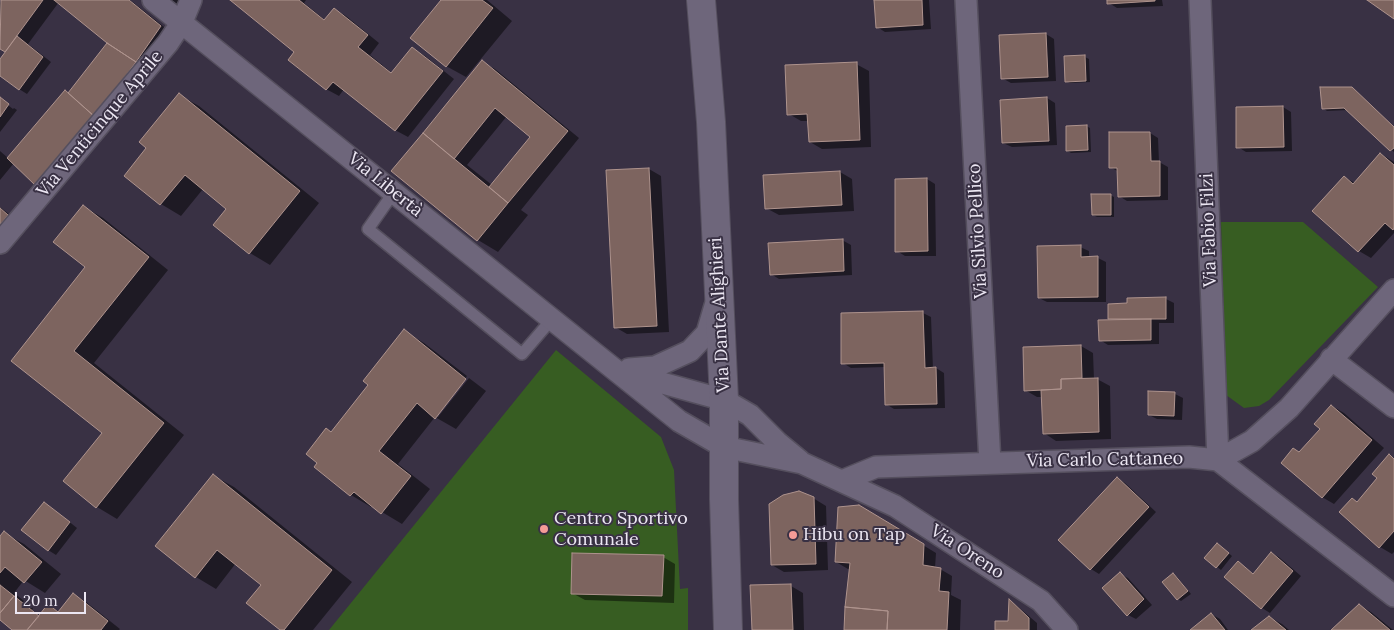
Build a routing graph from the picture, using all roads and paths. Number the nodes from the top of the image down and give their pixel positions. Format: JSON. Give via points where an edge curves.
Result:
{"nodes":[{"id":1,"x":153,"y":0,"type":"edge"},
{"id":2,"x":191,"y":0,"type":"edge"},
{"id":3,"x":701,"y":0,"type":"edge"},
{"id":4,"x":966,"y":0,"type":"edge"},
{"id":5,"x":1200,"y":0,"type":"edge"},
{"id":6,"x":182,"y":22,"type":"junction"},
{"id":7,"x":394,"y":192,"type":"junction"},
{"id":8,"x":0,"y":243,"type":"edge"},
{"id":9,"x":1394,"y":290,"type":"edge"},
{"id":10,"x":719,"y":294,"type":"junction"},
{"id":11,"x":552,"y":319,"type":"junction"},
{"id":12,"x":1331,"y":359,"type":"junction"},
{"id":13,"x":617,"y":371,"type":"junction"},
{"id":14,"x":724,"y":400,"type":"junction"},
{"id":15,"x":1394,"y":407,"type":"edge"},
{"id":16,"x":724,"y":447,"type":"junction"},
{"id":17,"x":1218,"y":460,"type":"junction"},
{"id":18,"x":802,"y":463,"type":"junction"},
{"id":19,"x":990,"y":463,"type":"junction"},
{"id":20,"x":842,"y":481,"type":"junction"},
{"id":21,"x":1394,"y":596,"type":"edge"},
{"id":22,"x":728,"y":630,"type":"edge"},
{"id":23,"x":1066,"y":630,"type":"edge"}],
"edges":[{"from":1,"to":6,"type":"street","name":"Via Libertà"},
{"from":2,"to":6,"type":"street","name":"Via Venticinque Aprile"},
{"from":3,"to":10,"type":"main road","name":"Via Dante Alighieri","via":[[711,122]]},
{"from":4,"to":19,"type":"street","name":"Via Silvio Pellico"},
{"from":5,"to":17,"type":"street","name":"Via Fabio Filzi"},
{"from":6,"to":7,"type":"street","name":"Via Libertà"},
{"from":6,"to":8,"type":"street","name":"Via Venticinque Aprile","via":[[168,43]]},
{"from":7,"to":11,"type":"street","name":"Via Libertà"},
{"from":7,"to":11,"type":"lane","via":[[368,229],[522,354]]},
{"from":9,"to":12,"type":"street"},
{"from":10,"to":13,"type":"street","via":[[707,333],[690,351],[655,367]]},
{"from":10,"to":14,"type":"main road","name":"Via Dante Alighieri"},
{"from":11,"to":13,"type":"street","name":"Via Libertà"},
{"from":12,"to":15,"type":"street"},
{"from":12,"to":17,"type":"street","via":[[1289,408],[1252,441]]},
{"from":13,"to":14,"type":"street","name":"Via Libertà"},
{"from":13,"to":16,"type":"street","name":"Via Libertà","via":[[679,421]]},
{"from":14,"to":16,"type":"main road","name":"Via Dante Alighieri"},
{"from":14,"to":18,"type":"street","name":"Via Oreno","via":[[750,415]]},
{"from":16,"to":18,"type":"street","name":"Via Oreno"},
{"from":16,"to":22,"type":"main road","name":"Via Dante Alighieri"},
{"from":17,"to":19,"type":"street","name":"Via Carlo Cattaneo","via":[[1189,457]]},
{"from":17,"to":21,"type":"street"},
{"from":18,"to":20,"type":"street","name":"Via Oreno"},
{"from":19,"to":20,"type":"street","name":"Via Carlo Cattaneo","via":[[876,467]]},
{"from":20,"to":23,"type":"street","name":"Via Oreno","via":[[895,506],[1041,601]]}]}
